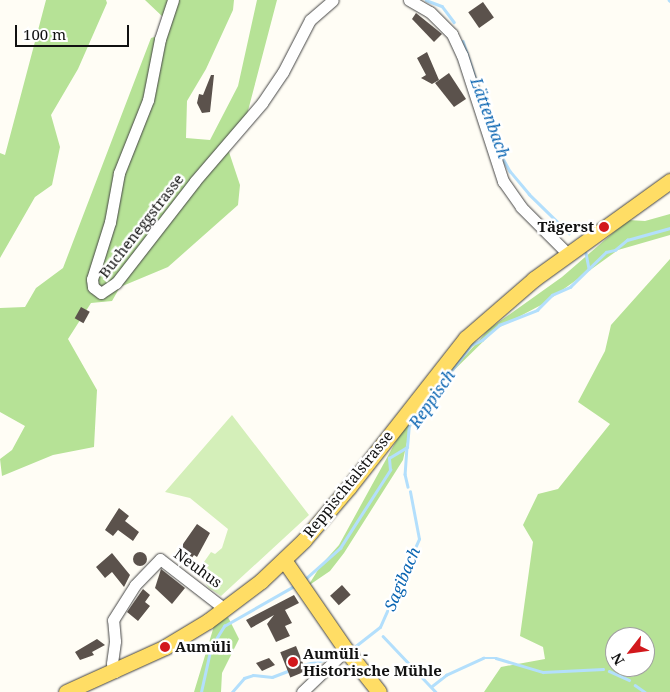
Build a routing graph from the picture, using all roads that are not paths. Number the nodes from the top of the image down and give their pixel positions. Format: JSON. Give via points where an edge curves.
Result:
{"nodes":[{"id":1,"x":173,"y":0,"type":"edge"},
{"id":2,"x":333,"y":0,"type":"edge"},
{"id":3,"x":409,"y":0,"type":"edge"},
{"id":4,"x":670,"y":181,"type":"edge"},
{"id":5,"x":568,"y":254,"type":"junction"},
{"id":6,"x":284,"y":560,"type":"junction"},
{"id":7,"x":225,"y":609,"type":"junction"},
{"id":8,"x":346,"y":650,"type":"junction"},
{"id":9,"x":116,"y":672,"type":"junction"},
{"id":10,"x":66,"y":692,"type":"edge"},
{"id":11,"x":302,"y":692,"type":"edge"},
{"id":12,"x":380,"y":692,"type":"edge"}],
"edges":[{"from":1,"to":2,"type":"street","name":"Bucheneggstrasse","via":[[160,39],[148,100],[119,173],[110,222],[92,279],[93,287],[101,293],[116,284],[195,181],[262,103],[283,72],[310,20]]},
{"from":3,"to":5,"type":"street","via":[[430,12],[452,34],[462,55],[503,181],[521,206]]},
{"from":4,"to":5,"type":"main road","name":"Reppischtalstrasse"},
{"from":5,"to":6,"type":"main road","name":"Reppischtalstrasse","via":[[519,291],[466,338],[350,487]]},
{"from":6,"to":7,"type":"main road","name":"Reppischtalstrasse"},
{"from":6,"to":8,"type":"main road"},
{"from":7,"to":9,"type":"main road","name":"Reppischtalstrasse","via":[[165,647]]},
{"from":7,"to":9,"type":"street","name":"Neuhus","via":[[160,559],[136,585],[113,620],[112,663]]},
{"from":8,"to":11,"type":"street"},
{"from":8,"to":12,"type":"main road"},
{"from":9,"to":10,"type":"main road","name":"Reppischtalstrasse"}]}
